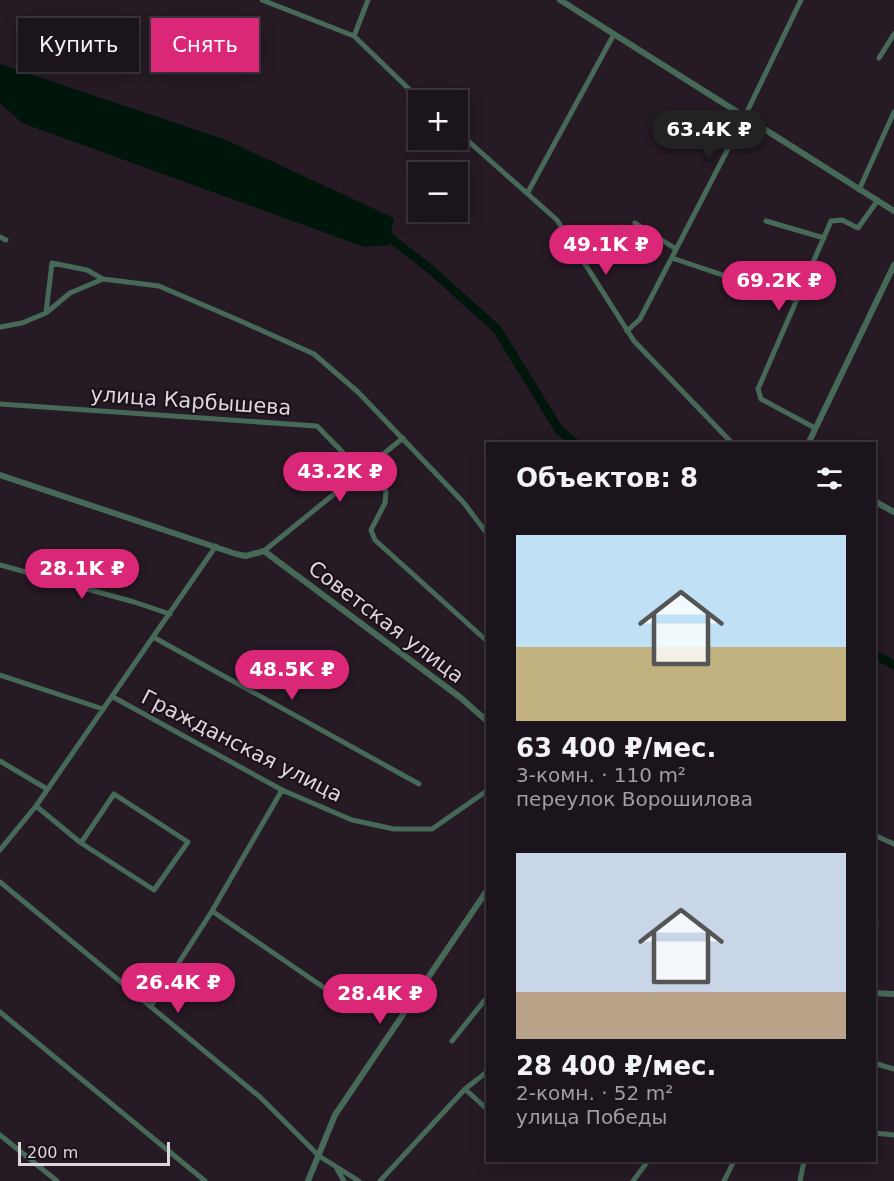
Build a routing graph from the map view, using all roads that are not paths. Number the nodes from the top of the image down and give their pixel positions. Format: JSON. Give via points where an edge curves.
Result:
{"nodes":[{"id":1,"x":262,"y":0,"type":"edge"},
{"id":2,"x":368,"y":0,"type":"edge"},
{"id":3,"x":560,"y":0,"type":"edge"},
{"id":4,"x":801,"y":0,"type":"edge"},
{"id":5,"x":894,"y":34,"type":"edge"},
{"id":6,"x":354,"y":36,"type":"junction"},
{"id":7,"x":614,"y":36,"type":"junction"},
{"id":8,"x":879,"y":58,"type":"dead end"},
{"id":9,"x":410,"y":90,"type":"edge"},
{"id":10,"x":894,"y":112,"type":"edge"},
{"id":11,"x":744,"y":118,"type":"junction"},
{"id":12,"x":468,"y":141,"type":"edge"},
{"id":13,"x":859,"y":189,"type":"junction"},
{"id":14,"x":528,"y":192,"type":"junction"},
{"id":15,"x":878,"y":200,"type":"junction"},
{"id":16,"x":894,"y":211,"type":"edge"},
{"id":17,"x":766,"y":221,"type":"dead end"},
{"id":18,"x":635,"y":223,"type":"dead end"},
{"id":19,"x":824,"y":238,"type":"junction"},
{"id":20,"x":676,"y":249,"type":"junction"},
{"id":21,"x":672,"y":258,"type":"junction"},
{"id":22,"x":894,"y":265,"type":"edge"},
{"id":23,"x":103,"y":279,"type":"junction"},
{"id":24,"x":797,"y":300,"type":"junction"},
{"id":25,"x":46,"y":313,"type":"junction"},
{"id":26,"x":0,"y":327,"type":"edge"},
{"id":27,"x":627,"y":331,"type":"junction"},
{"id":28,"x":0,"y":404,"type":"edge"},
{"id":29,"x":815,"y":428,"type":"junction"},
{"id":30,"x":403,"y":438,"type":"junction"},
{"id":31,"x":730,"y":442,"type":"edge"},
{"id":32,"x":809,"y":442,"type":"edge"},
{"id":33,"x":363,"y":470,"type":"junction"},
{"id":34,"x":0,"y":475,"type":"edge"},
{"id":35,"x":876,"y":502,"type":"edge"},
{"id":36,"x":894,"y":512,"type":"edge"},
{"id":37,"x":486,"y":532,"type":"edge"},
{"id":38,"x":216,"y":546,"type":"junction"},
{"id":39,"x":264,"y":551,"type":"junction"},
{"id":40,"x":0,"y":565,"type":"edge"},
{"id":41,"x":170,"y":614,"type":"junction"},
{"id":42,"x":155,"y":638,"type":"junction"},
{"id":43,"x":486,"y":640,"type":"edge"},
{"id":44,"x":0,"y":675,"type":"edge"},
{"id":45,"x":113,"y":697,"type":"junction"},
{"id":46,"x":103,"y":709,"type":"junction"},
{"id":47,"x":486,"y":720,"type":"edge"},
{"id":48,"x":0,"y":761,"type":"edge"},
{"id":49,"x":418,"y":784,"type":"dead end"},
{"id":50,"x":47,"y":789,"type":"junction"},
{"id":51,"x":282,"y":790,"type":"junction"},
{"id":52,"x":486,"y":791,"type":"edge"},
{"id":53,"x":36,"y":806,"type":"junction"},
{"id":54,"x":876,"y":836,"type":"edge"},
{"id":55,"x":81,"y":843,"type":"junction"},
{"id":56,"x":894,"y":844,"type":"edge"},
{"id":57,"x":0,"y":850,"type":"edge"},
{"id":58,"x":0,"y":882,"type":"edge"},
{"id":59,"x":486,"y":892,"type":"edge"},
{"id":60,"x":212,"y":910,"type":"junction"},
{"id":61,"x":876,"y":993,"type":"edge"},
{"id":62,"x":894,"y":994,"type":"edge"},
{"id":63,"x":486,"y":998,"type":"edge"},
{"id":64,"x":342,"y":1000,"type":"dead end"},
{"id":65,"x":151,"y":1006,"type":"junction"},
{"id":66,"x":0,"y":1012,"type":"edge"},
{"id":67,"x":452,"y":1041,"type":"dead end"},
{"id":68,"x":876,"y":1064,"type":"edge"},
{"id":69,"x":894,"y":1069,"type":"edge"},
{"id":70,"x":486,"y":1073,"type":"edge"},
{"id":71,"x":465,"y":1089,"type":"junction"},
{"id":72,"x":486,"y":1108,"type":"edge"},
{"id":73,"x":876,"y":1133,"type":"edge"},
{"id":74,"x":0,"y":1135,"type":"edge"},
{"id":75,"x":894,"y":1136,"type":"edge"},
{"id":76,"x":319,"y":1156,"type":"junction"},
{"id":77,"x":647,"y":1162,"type":"edge"},
{"id":78,"x":734,"y":1162,"type":"edge"},
{"id":79,"x":804,"y":1162,"type":"edge"},
{"id":80,"x":337,"y":1169,"type":"junction"},
{"id":81,"x":57,"y":1181,"type":"edge"},
{"id":82,"x":205,"y":1181,"type":"edge"},
{"id":83,"x":308,"y":1181,"type":"edge"},
{"id":84,"x":344,"y":1181,"type":"edge"},
{"id":85,"x":359,"y":1181,"type":"edge"},
{"id":86,"x":380,"y":1181,"type":"edge"},
{"id":87,"x":633,"y":1181,"type":"edge"},
{"id":88,"x":724,"y":1181,"type":"edge"},
{"id":89,"x":800,"y":1181,"type":"edge"}],
"edges":[{"from":1,"to":6,"type":"street"},
{"from":2,"to":6,"type":"street"},
{"from":3,"to":7,"type":"street"},
{"from":4,"to":11,"type":"street"},
{"from":5,"to":8,"type":"street"},
{"from":6,"to":9,"type":"street"},
{"from":7,"to":11,"type":"street"},
{"from":7,"to":14,"type":"street"},
{"from":10,"to":13,"type":"street"},
{"from":11,"to":13,"type":"street"},
{"from":11,"to":20,"type":"street"},
{"from":12,"to":14,"type":"street"},
{"from":13,"to":15,"type":"street"},
{"from":14,"to":27,"type":"street","via":[[557,220]]},
{"from":15,"to":16,"type":"street"},
{"from":15,"to":19,"type":"street","via":[[858,228],[837,219],[831,221]]},
{"from":17,"to":19,"type":"street"},
{"from":18,"to":20,"type":"street"},
{"from":19,"to":24,"type":"street"},
{"from":20,"to":21,"type":"street"},
{"from":21,"to":24,"type":"street"},
{"from":21,"to":27,"type":"street","via":[[640,319]]},
{"from":22,"to":29,"type":"street"},
{"from":23,"to":25,"type":"street","via":[[70,293]]},
{"from":23,"to":25,"type":"street","via":[[87,270],[52,263]]},
{"from":23,"to":30,"type":"street","via":[[159,286],[314,354]]},
{"from":24,"to":29,"type":"street","via":[[758,396]]},
{"from":25,"to":26,"type":"street"},
{"from":27,"to":31,"type":"street"},
{"from":28,"to":33,"type":"street","name":"улица Карбышева","via":[[317,426]]},
{"from":29,"to":32,"type":"street"},
{"from":30,"to":33,"type":"street"},
{"from":30,"to":37,"type":"street"},
{"from":33,"to":39,"type":"street"},
{"from":33,"to":43,"type":"street","name":"улица Карбышева","via":[[386,491],[385,502],[371,530],[375,540]]},
{"from":34,"to":38,"type":"street"},
{"from":35,"to":36,"type":"street"},
{"from":38,"to":39,"type":"street","via":[[246,556]]},
{"from":38,"to":41,"type":"street"},
{"from":39,"to":47,"type":"street","name":"Советская улица"},
{"from":40,"to":41,"type":"street"},
{"from":41,"to":42,"type":"street"},
{"from":42,"to":45,"type":"street"},
{"from":42,"to":49,"type":"street"},
{"from":44,"to":46,"type":"street"},
{"from":45,"to":46,"type":"street"},
{"from":45,"to":51,"type":"street","name":"Гражданская улица"},
{"from":46,"to":50,"type":"street"},
{"from":48,"to":50,"type":"street"},
{"from":50,"to":53,"type":"street"},
{"from":51,"to":52,"type":"street","name":"Гражданская улица","via":[[352,820],[413,830],[432,829]]},
{"from":51,"to":60,"type":"street"},
{"from":53,"to":55,"type":"street"},
{"from":53,"to":57,"type":"street"},
{"from":54,"to":56,"type":"street"},
{"from":55,"to":55,"type":"street","via":[[114,794],[188,842],[154,890]]},
{"from":58,"to":65,"type":"street"},
{"from":59,"to":76,"type":"street","via":[[335,1115]]},
{"from":60,"to":64,"type":"street"},
{"from":60,"to":65,"type":"street"},
{"from":61,"to":62,"type":"street"},
{"from":63,"to":67,"type":"street"},
{"from":65,"to":76,"type":"street","via":[[260,1097]]},
{"from":66,"to":82,"type":"street"},
{"from":68,"to":69,"type":"street"},
{"from":70,"to":71,"type":"street"},
{"from":71,"to":72,"type":"street"},
{"from":71,"to":86,"type":"street"},
{"from":73,"to":75,"type":"street"},
{"from":74,"to":81,"type":"street"},
{"from":76,"to":80,"type":"street"},
{"from":76,"to":83,"type":"street"},
{"from":77,"to":87,"type":"street"},
{"from":78,"to":88,"type":"street"},
{"from":79,"to":89,"type":"street"},
{"from":80,"to":84,"type":"street"},
{"from":80,"to":85,"type":"street"}]}
